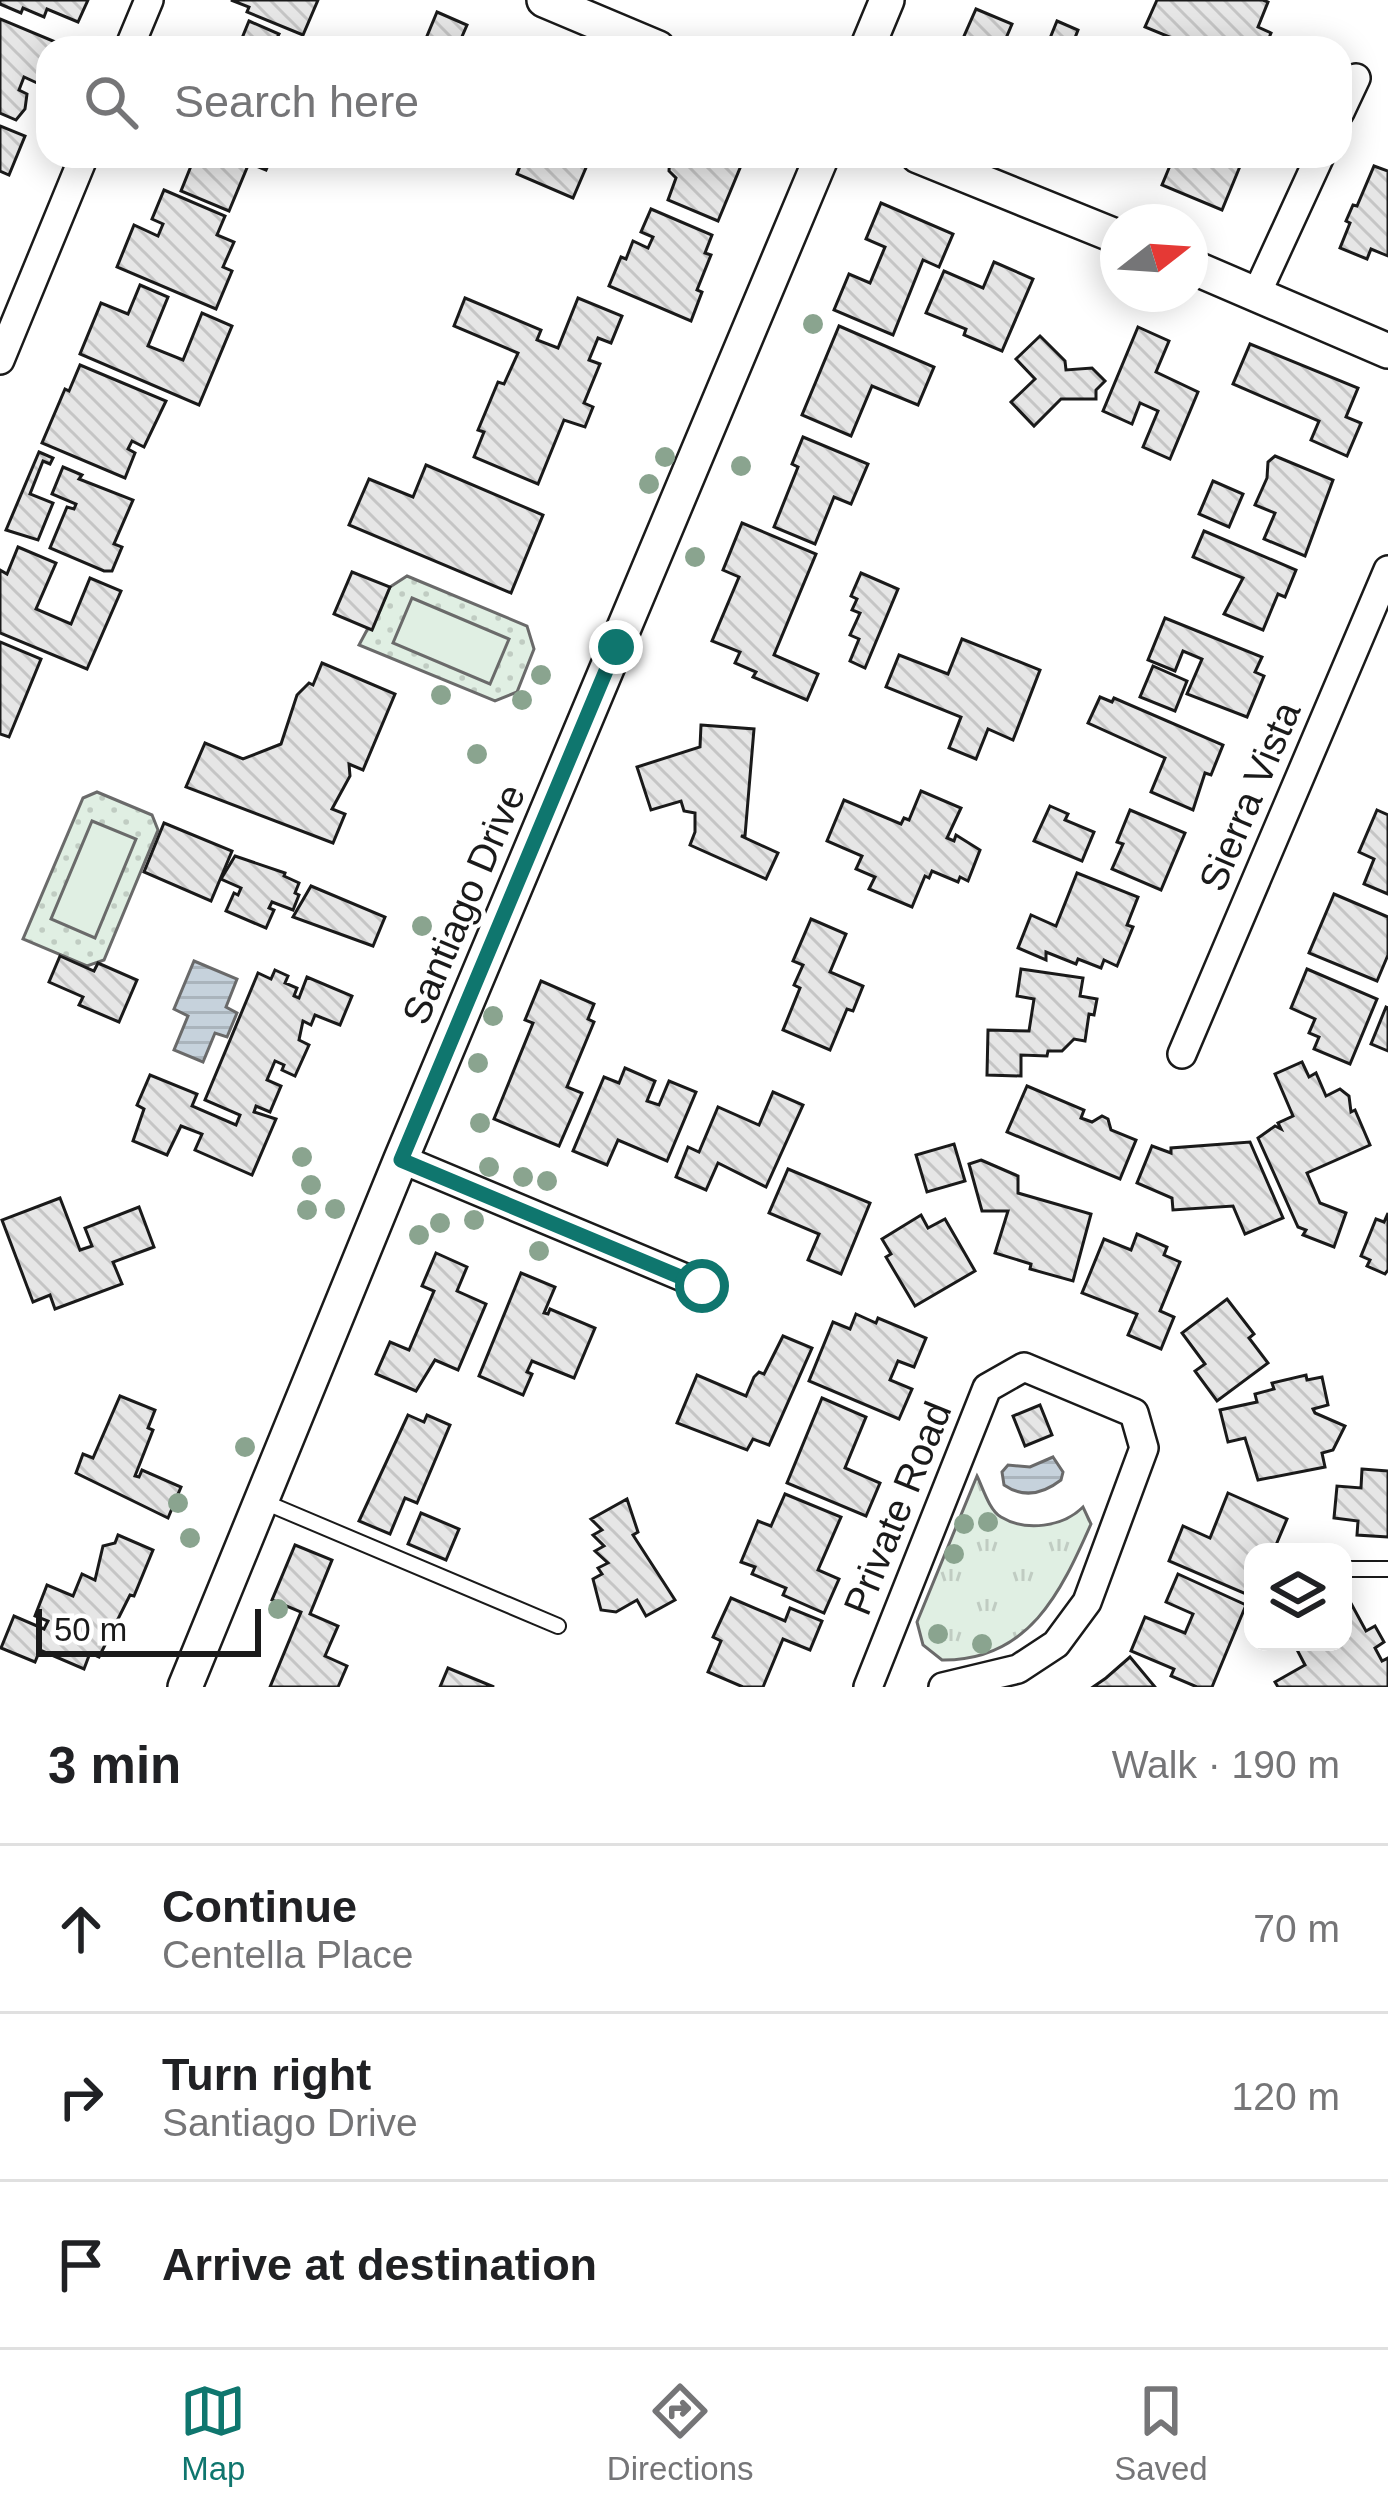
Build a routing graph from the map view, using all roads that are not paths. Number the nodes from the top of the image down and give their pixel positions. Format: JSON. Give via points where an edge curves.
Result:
{"nodes":[{"id":1,"x":149,"y":0,"type":"edge"},
{"id":2,"x":544,"y":0,"type":"edge"},
{"id":3,"x":887,"y":0,"type":"edge"},
{"id":4,"x":134,"y":36,"type":"edge"},
{"id":5,"x":630,"y":36,"type":"edge"},
{"id":6,"x":872,"y":36,"type":"edge"},
{"id":7,"x":1356,"y":78,"type":"dead end"},
{"id":8,"x":1352,"y":86,"type":"edge"},
{"id":9,"x":80,"y":168,"type":"edge"},
{"id":10,"x":817,"y":168,"type":"edge"},
{"id":11,"x":948,"y":168,"type":"edge"},
{"id":12,"x":1314,"y":168,"type":"edge"},
{"id":13,"x":1100,"y":230,"type":"edge"},
{"id":14,"x":1208,"y":273,"type":"edge"},
{"id":15,"x":1257,"y":293,"type":"junction"},
{"id":16,"x":1388,"y":350,"type":"edge"},
{"id":17,"x":0,"y":360,"type":"edge"},
{"id":18,"x":1388,"y":570,"type":"edge"},
{"id":19,"x":1182,"y":1054,"type":"dead end"},
{"id":20,"x":401,"y":1160,"type":"junction"},
{"id":21,"x":702,"y":1286,"type":"dead end"},
{"id":22,"x":262,"y":1501,"type":"junction"},
{"id":23,"x":1352,"y":1569,"type":"edge"},
{"id":24,"x":1388,"y":1569,"type":"edge"},
{"id":25,"x":558,"y":1626,"type":"dead end"},
{"id":26,"x":185,"y":1687,"type":"edge"},
{"id":27,"x":868,"y":1687,"type":"edge"},
{"id":28,"x":943,"y":1687,"type":"edge"}],
"edges":[{"from":1,"to":4,"type":"street"},
{"from":2,"to":5,"type":"street"},
{"from":3,"to":6,"type":"street"},
{"from":7,"to":8,"type":"street"},
{"from":9,"to":17,"type":"street"},
{"from":10,"to":20,"type":"street","name":"Santiago Drive"},
{"from":11,"to":13,"type":"street"},
{"from":12,"to":15,"type":"street"},
{"from":14,"to":15,"type":"street"},
{"from":15,"to":16,"type":"street"},
{"from":18,"to":19,"type":"street","name":"Sierra Vista"},
{"from":20,"to":21,"type":"street"},
{"from":20,"to":22,"type":"street","name":"Santiago Drive"},
{"from":22,"to":25,"type":"lane"},
{"from":22,"to":26,"type":"street","name":"Santiago Drive"},
{"from":23,"to":24,"type":"lane"},
{"from":27,"to":28,"type":"street","name":"Private Road","via":[[987,1388],[1024,1367],[1134,1413],[1144,1448],[1087,1602],[1056,1644],[1018,1669]]}]}
